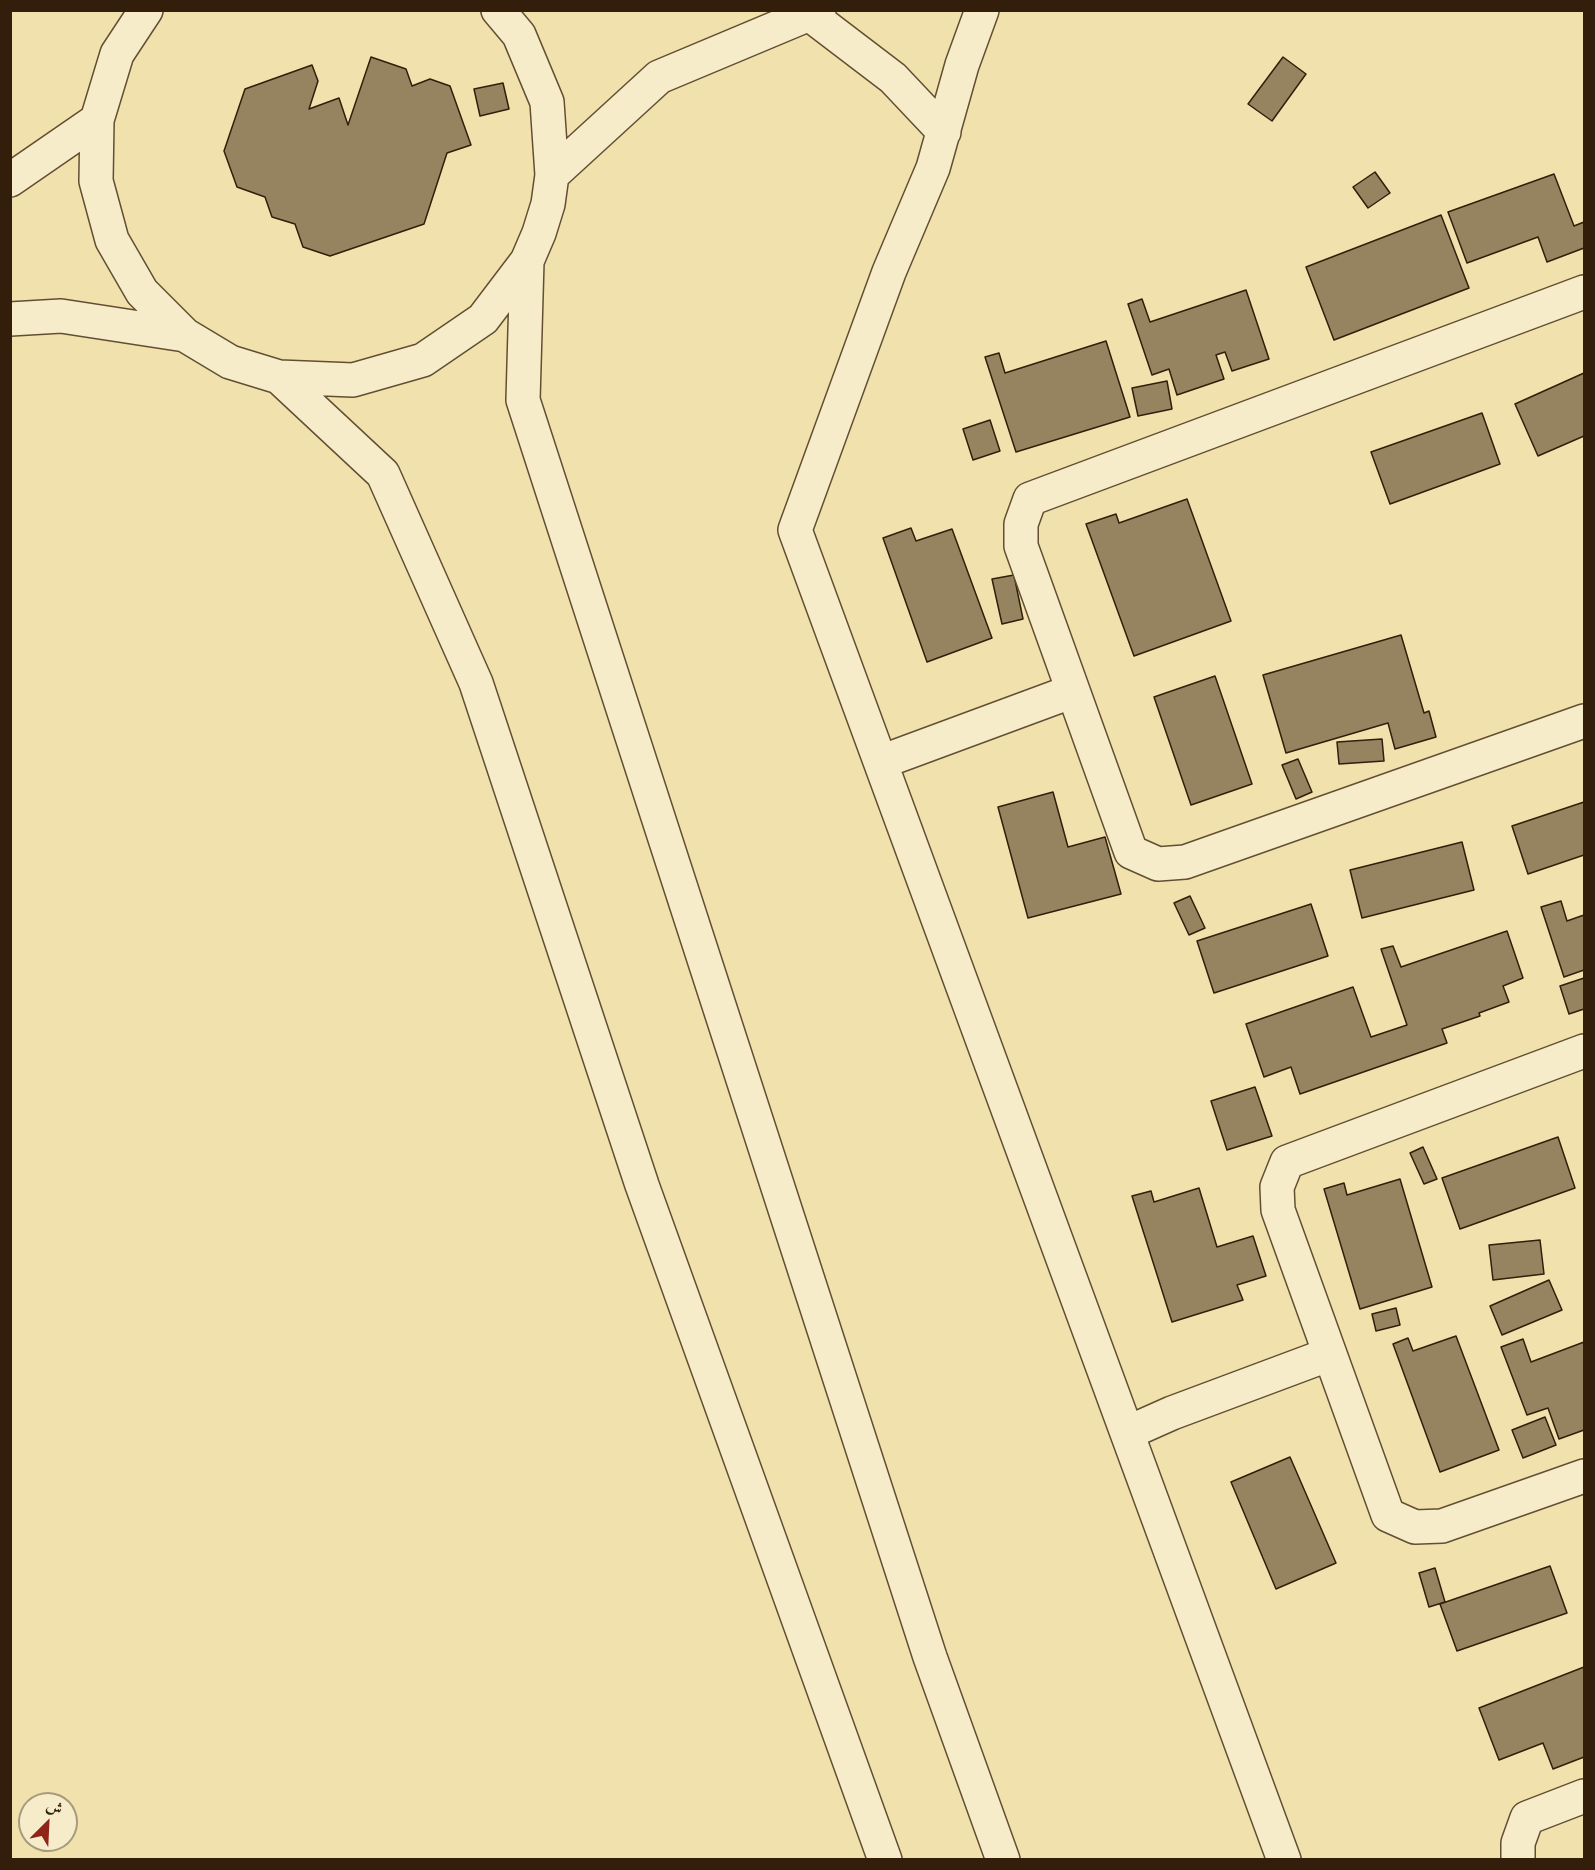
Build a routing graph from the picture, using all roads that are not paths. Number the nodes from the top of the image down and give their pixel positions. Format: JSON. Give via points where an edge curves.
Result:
{"nodes":[{"id":1,"x":133,"y":10,"type":"edge"},
{"id":2,"x":146,"y":10,"type":"edge"},
{"id":3,"x":498,"y":10,"type":"edge"},
{"id":4,"x":982,"y":10,"type":"edge"},
{"id":5,"x":814,"y":12,"type":"edge"},
{"id":6,"x":117,"y":54,"type":"junction"},
{"id":7,"x":97,"y":120,"type":"junction"},
{"id":8,"x":944,"y":132,"type":"junction"},
{"id":9,"x":552,"y":175,"type":"junction"},
{"id":10,"x":10,"y":180,"type":"edge"},
{"id":11,"x":527,"y":261,"type":"junction"},
{"id":12,"x":1584,"y":292,"type":"edge"},
{"id":13,"x":10,"y":319,"type":"edge"},
{"id":14,"x":185,"y":335,"type":"junction"},
{"id":15,"x":279,"y":377,"type":"junction"},
{"id":16,"x":1073,"y":691,"type":"junction"},
{"id":17,"x":1584,"y":722,"type":"edge"},
{"id":18,"x":880,"y":762,"type":"junction"},
{"id":19,"x":1584,"y":1051,"type":"edge"},
{"id":20,"x":1330,"y":1354,"type":"junction"},
{"id":21,"x":1127,"y":1433,"type":"junction"},
{"id":22,"x":1584,"y":1476,"type":"edge"},
{"id":23,"x":1584,"y":1796,"type":"edge"},
{"id":24,"x":885,"y":1860,"type":"edge"},
{"id":25,"x":1003,"y":1860,"type":"edge"},
{"id":26,"x":1284,"y":1860,"type":"edge"},
{"id":27,"x":1518,"y":1860,"type":"edge"}],
"edges":[{"from":1,"to":6,"type":"street"},
{"from":2,"to":6,"type":"street"},
{"from":3,"to":9,"type":"street","via":[[519,35],[547,102]]},
{"from":4,"to":8,"type":"street"},
{"from":5,"to":8,"type":"street","via":[[893,78]]},
{"from":5,"to":9,"type":"street","via":[[659,77]]},
{"from":6,"to":7,"type":"street"},
{"from":7,"to":10,"type":"street"},
{"from":7,"to":14,"type":"street","via":[[96,181],[112,240],[142,292]]},
{"from":8,"to":18,"type":"street","via":[[795,530]]},
{"from":9,"to":11,"type":"street","via":[[548,204]]},
{"from":11,"to":15,"type":"street","via":[[483,319],[423,360],[353,380]]},
{"from":11,"to":25,"type":"street","via":[[523,400],[926,1646]]},
{"from":12,"to":16,"type":"street","via":[[1030,499],[1020,524],[1021,546]]},
{"from":13,"to":14,"type":"street","via":[[61,316]]},
{"from":14,"to":15,"type":"street","via":[[230,362]]},
{"from":15,"to":24,"type":"street","via":[[383,474],[476,683],[642,1185]]},
{"from":16,"to":17,"type":"street","via":[[1131,852],[1158,864],[1185,862]]},
{"from":16,"to":18,"type":"street"},
{"from":18,"to":21,"type":"street"},
{"from":19,"to":20,"type":"street","via":[[1287,1162],[1277,1187],[1278,1210]]},
{"from":20,"to":21,"type":"street"},
{"from":20,"to":22,"type":"street","via":[[1388,1515],[1415,1527],[1442,1526]]},
{"from":21,"to":26,"type":"street"},
{"from":23,"to":27,"type":"street","via":[[1527,1818],[1518,1843]]}]}
